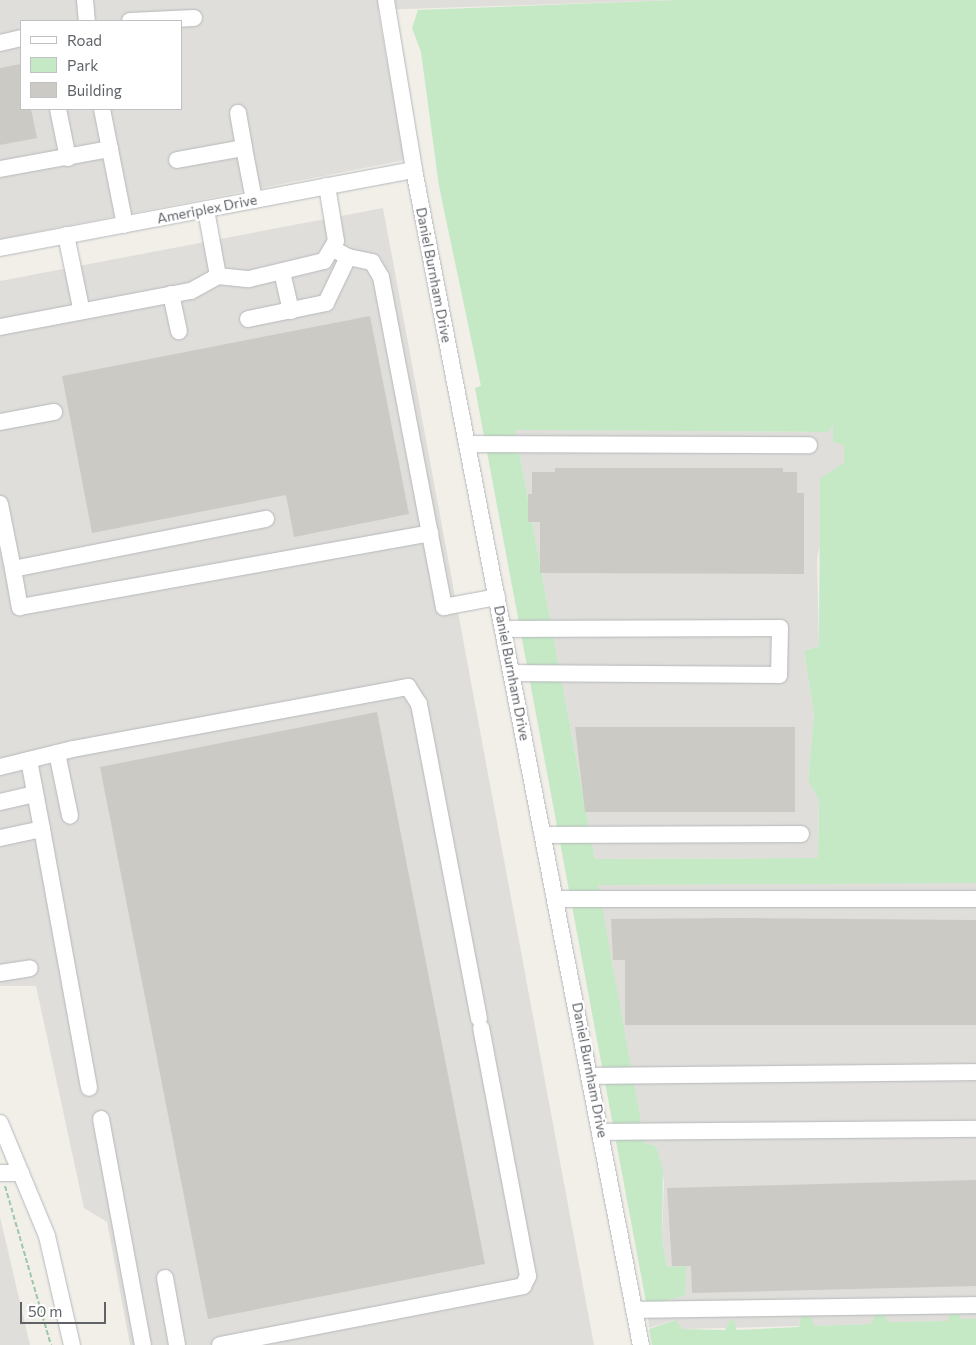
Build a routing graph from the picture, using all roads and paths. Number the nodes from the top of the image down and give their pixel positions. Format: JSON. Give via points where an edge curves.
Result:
{"nodes":[{"id":1,"x":85,"y":0,"type":"edge"},
{"id":2,"x":386,"y":0,"type":"edge"},
{"id":3,"x":194,"y":18,"type":"dead end"},
{"id":4,"x":87,"y":20,"type":"edge"},
{"id":5,"x":151,"y":20,"type":"edge"},
{"id":6,"x":20,"y":38,"type":"edge"},
{"id":7,"x":0,"y":42,"type":"edge"},
{"id":8,"x":58,"y":110,"type":"edge"},
{"id":9,"x":102,"y":110,"type":"edge"},
{"id":10,"x":238,"y":113,"type":"dead end"},
{"id":11,"x":244,"y":148,"type":"junction"},
{"id":12,"x":110,"y":149,"type":"junction"},
{"id":13,"x":68,"y":158,"type":"junction"},
{"id":14,"x":178,"y":160,"type":"dead end"},
{"id":15,"x":0,"y":170,"type":"edge"},
{"id":16,"x":414,"y":170,"type":"junction"},
{"id":17,"x":328,"y":186,"type":"junction"},
{"id":18,"x":254,"y":200,"type":"junction"},
{"id":19,"x":206,"y":210,"type":"junction"},
{"id":20,"x":124,"y":225,"type":"junction"},
{"id":21,"x":66,"y":235,"type":"junction"},
{"id":22,"x":0,"y":248,"type":"edge"},
{"id":23,"x":332,"y":248,"type":"junction"},
{"id":24,"x":348,"y":257,"type":"junction"},
{"id":25,"x":282,"y":272,"type":"junction"},
{"id":26,"x":218,"y":276,"type":"junction"},
{"id":27,"x":171,"y":294,"type":"junction"},
{"id":28,"x":81,"y":308,"type":"junction"},
{"id":29,"x":291,"y":311,"type":"junction"},
{"id":30,"x":248,"y":319,"type":"dead end"},
{"id":31,"x":0,"y":327,"type":"edge"},
{"id":32,"x":179,"y":331,"type":"dead end"},
{"id":33,"x":54,"y":412,"type":"dead end"},
{"id":34,"x":0,"y":422,"type":"edge"},
{"id":35,"x":467,"y":444,"type":"junction"},
{"id":36,"x":808,"y":445,"type":"dead end"},
{"id":37,"x":0,"y":504,"type":"edge"},
{"id":38,"x":266,"y":519,"type":"dead end"},
{"id":39,"x":430,"y":533,"type":"junction"},
{"id":40,"x":13,"y":570,"type":"junction"},
{"id":41,"x":497,"y":597,"type":"junction"},
{"id":42,"x":504,"y":629,"type":"junction"},
{"id":43,"x":512,"y":673,"type":"junction"},
{"id":44,"x":57,"y":753,"type":"junction"},
{"id":45,"x":29,"y":760,"type":"junction"},
{"id":46,"x":0,"y":767,"type":"edge"},
{"id":47,"x":35,"y":794,"type":"junction"},
{"id":48,"x":0,"y":802,"type":"edge"},
{"id":49,"x":70,"y":816,"type":"dead end"},
{"id":50,"x":42,"y":829,"type":"junction"},
{"id":51,"x":800,"y":834,"type":"dead end"},
{"id":52,"x":545,"y":835,"type":"junction"},
{"id":53,"x":0,"y":838,"type":"edge"},
{"id":54,"x":558,"y":899,"type":"junction"},
{"id":55,"x":976,"y":899,"type":"edge"},
{"id":56,"x":30,"y":968,"type":"dead end"},
{"id":57,"x":0,"y":973,"type":"edge"},
{"id":58,"x":976,"y":1072,"type":"edge"},
{"id":59,"x":591,"y":1076,"type":"junction"},
{"id":60,"x":89,"y":1088,"type":"dead end"},
{"id":61,"x":101,"y":1119,"type":"dead end"},
{"id":62,"x":0,"y":1123,"type":"edge"},
{"id":63,"x":976,"y":1129,"type":"edge"},
{"id":64,"x":601,"y":1132,"type":"junction"},
{"id":65,"x":21,"y":1173,"type":"junction"},
{"id":66,"x":2,"y":1178,"type":"edge"},
{"id":67,"x":165,"y":1278,"type":"dead end"},
{"id":68,"x":976,"y":1305,"type":"edge"},
{"id":69,"x":634,"y":1310,"type":"junction"},
{"id":70,"x":51,"y":1345,"type":"edge"},
{"id":71,"x":72,"y":1345,"type":"edge"},
{"id":72,"x":143,"y":1345,"type":"edge"},
{"id":73,"x":178,"y":1345,"type":"edge"},
{"id":74,"x":220,"y":1345,"type":"edge"},
{"id":75,"x":641,"y":1345,"type":"edge"}],
"edges":[{"from":1,"to":4,"type":"street"},
{"from":2,"to":16,"type":"street","name":"Daniel Burnham Drive"},
{"from":3,"to":5,"type":"street"},
{"from":6,"to":7,"type":"street"},
{"from":8,"to":13,"type":"street"},
{"from":9,"to":12,"type":"street"},
{"from":10,"to":11,"type":"street"},
{"from":11,"to":14,"type":"street"},
{"from":11,"to":18,"type":"street"},
{"from":12,"to":13,"type":"street"},
{"from":12,"to":20,"type":"street"},
{"from":13,"to":15,"type":"street"},
{"from":16,"to":17,"type":"street","name":"Ameriplex Drive"},
{"from":16,"to":35,"type":"street","name":"Daniel Burnham Drive"},
{"from":17,"to":18,"type":"street","name":"Ameriplex Drive"},
{"from":17,"to":23,"type":"street","via":[[336,241]]},
{"from":18,"to":19,"type":"street","name":"Ameriplex Drive"},
{"from":19,"to":20,"type":"street","name":"Ameriplex Drive"},
{"from":19,"to":26,"type":"street"},
{"from":20,"to":21,"type":"street","name":"Ameriplex Drive"},
{"from":21,"to":22,"type":"street","name":"Ameriplex Drive"},
{"from":21,"to":28,"type":"street"},
{"from":23,"to":24,"type":"street"},
{"from":23,"to":25,"type":"street","via":[[324,261]]},
{"from":24,"to":29,"type":"street","via":[[326,303]]},
{"from":24,"to":39,"type":"street","via":[[372,262],[381,277]]},
{"from":25,"to":26,"type":"street","via":[[249,279]]},
{"from":25,"to":29,"type":"street"},
{"from":26,"to":27,"type":"street","via":[[191,290]]},
{"from":27,"to":28,"type":"street"},
{"from":27,"to":32,"type":"street"},
{"from":28,"to":31,"type":"street"},
{"from":29,"to":30,"type":"street"},
{"from":33,"to":34,"type":"street"},
{"from":35,"to":36,"type":"street"},
{"from":35,"to":41,"type":"street","name":"Daniel Burnham Drive"},
{"from":37,"to":40,"type":"street"},
{"from":38,"to":40,"type":"street"},
{"from":39,"to":40,"type":"street","via":[[20,608]]},
{"from":39,"to":41,"type":"street","via":[[444,608]]},
{"from":41,"to":42,"type":"street","name":"Daniel Burnham Drive"},
{"from":42,"to":43,"type":"street","name":"Daniel Burnham Drive"},
{"from":42,"to":43,"type":"street","via":[[780,628],[779,675]]},
{"from":43,"to":52,"type":"street","name":"Daniel Burnham Drive"},
{"from":44,"to":45,"type":"street"},
{"from":44,"to":49,"type":"street"},
{"from":44,"to":74,"type":"street","via":[[408,687],[419,704],[528,1276],[524,1286]]},
{"from":45,"to":46,"type":"street"},
{"from":45,"to":47,"type":"street"},
{"from":47,"to":48,"type":"street"},
{"from":47,"to":50,"type":"street"},
{"from":50,"to":53,"type":"street"},
{"from":50,"to":60,"type":"street"},
{"from":51,"to":52,"type":"street"},
{"from":52,"to":54,"type":"street","name":"Daniel Burnham Drive"},
{"from":54,"to":55,"type":"street"},
{"from":54,"to":59,"type":"street","name":"Daniel Burnham Drive"},
{"from":56,"to":57,"type":"street"},
{"from":58,"to":59,"type":"street"},
{"from":59,"to":64,"type":"street","name":"Daniel Burnham Drive"},
{"from":61,"to":72,"type":"street"},
{"from":62,"to":65,"type":"street"},
{"from":63,"to":64,"type":"street"},
{"from":64,"to":69,"type":"street","name":"Daniel Burnham Drive"},
{"from":65,"to":66,"type":"street"},
{"from":65,"to":71,"type":"street","via":[[47,1236]]},
{"from":66,"to":70,"type":"path"},
{"from":67,"to":73,"type":"street"},
{"from":68,"to":69,"type":"street"},
{"from":69,"to":75,"type":"street","name":"Daniel Burnham Drive"}]}
